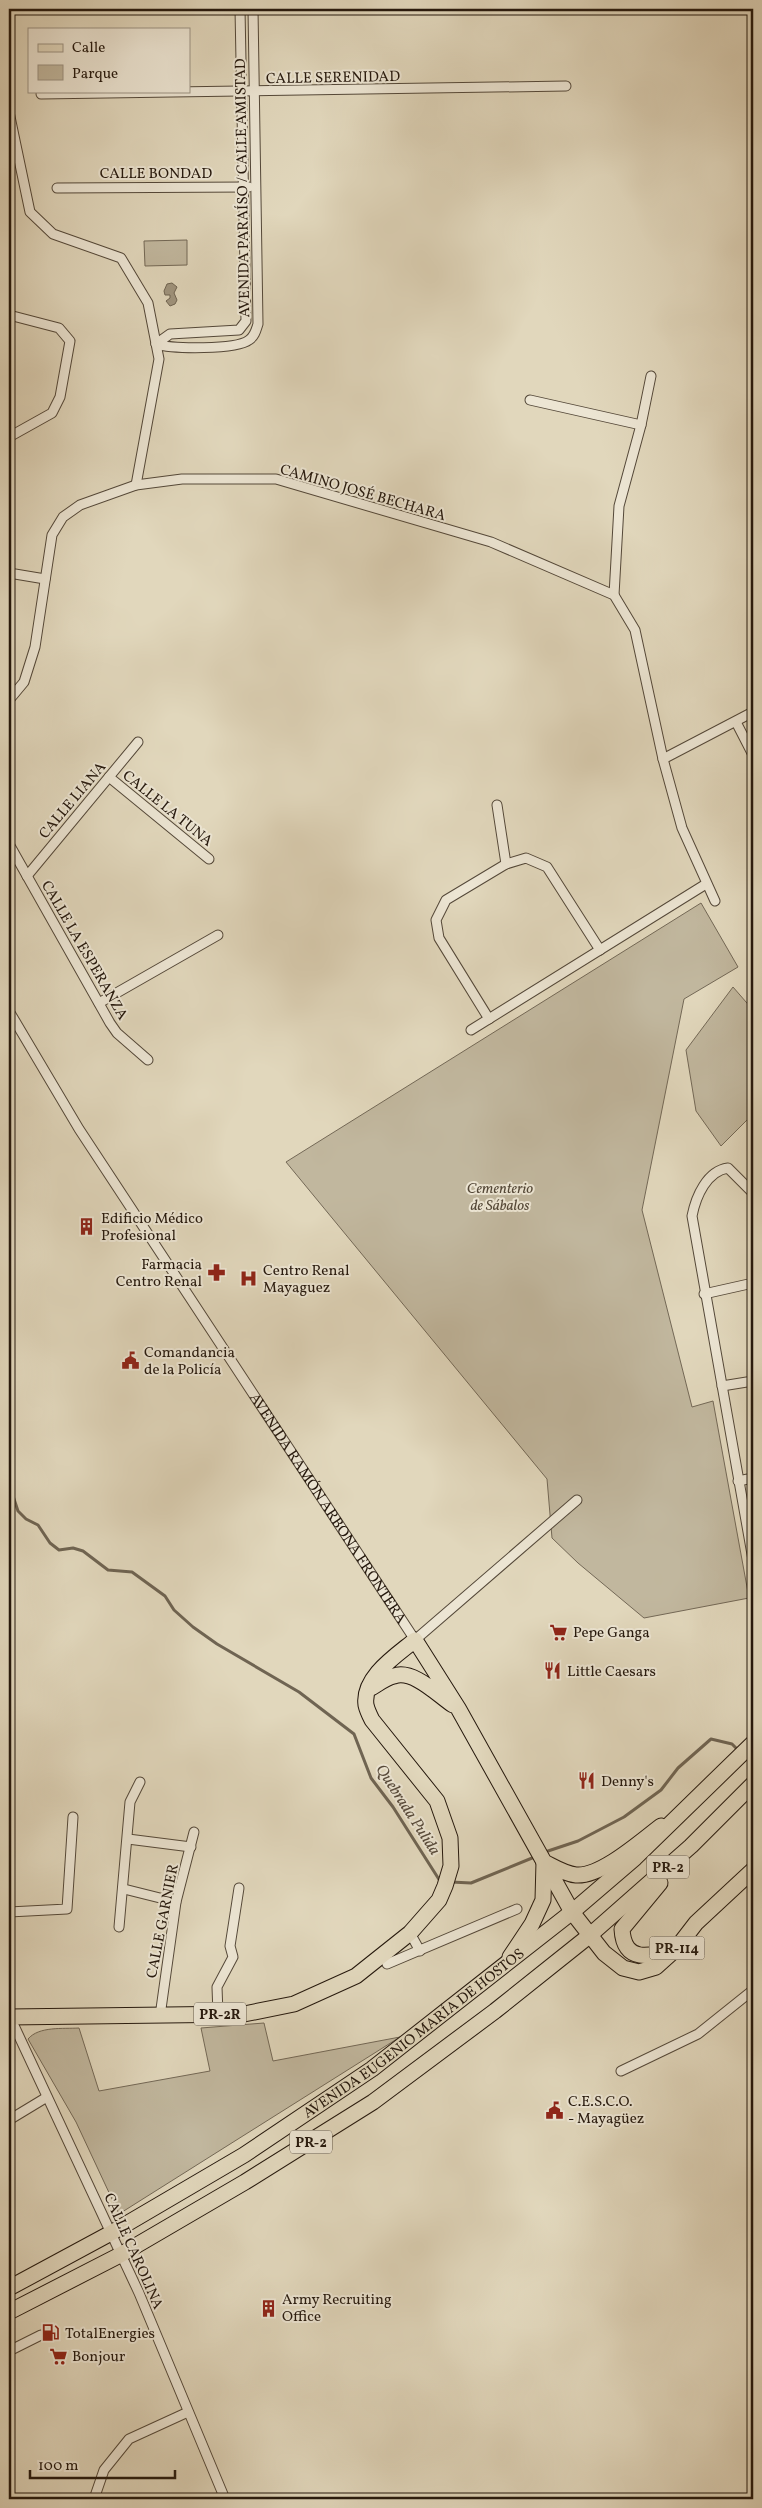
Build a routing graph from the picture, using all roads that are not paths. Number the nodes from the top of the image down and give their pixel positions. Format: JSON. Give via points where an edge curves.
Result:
{"nodes":[{"id":1,"x":240,"y":9,"type":"edge"},
{"id":2,"x":253,"y":9,"type":"edge"},
{"id":3,"x":566,"y":86,"type":"dead end"},
{"id":4,"x":242,"y":92,"type":"junction"},
{"id":5,"x":254,"y":92,"type":"junction"},
{"id":6,"x":41,"y":94,"type":"dead end"},
{"id":7,"x":9,"y":112,"type":"edge"},
{"id":8,"x":244,"y":186,"type":"junction"},
{"id":9,"x":255,"y":186,"type":"junction"},
{"id":10,"x":57,"y":188,"type":"dead end"},
{"id":11,"x":9,"y":315,"type":"edge"},
{"id":12,"x":238,"y":330,"type":"junction"},
{"id":13,"x":248,"y":341,"type":"junction"},
{"id":14,"x":156,"y":344,"type":"junction"},
{"id":15,"x":651,"y":376,"type":"dead end"},
{"id":16,"x":530,"y":400,"type":"dead end"},
{"id":17,"x":641,"y":424,"type":"junction"},
{"id":18,"x":9,"y":437,"type":"edge"},
{"id":19,"x":136,"y":485,"type":"junction"},
{"id":20,"x":9,"y":573,"type":"edge"},
{"id":21,"x":45,"y":579,"type":"junction"},
{"id":22,"x":614,"y":595,"type":"junction"},
{"id":23,"x":9,"y":700,"type":"edge"},
{"id":24,"x":753,"y":712,"type":"edge"},
{"id":25,"x":736,"y":722,"type":"junction"},
{"id":26,"x":138,"y":742,"type":"dead end"},
{"id":27,"x":753,"y":756,"type":"edge"},
{"id":28,"x":664,"y":759,"type":"junction"},
{"id":29,"x":109,"y":777,"type":"junction"},
{"id":30,"x":497,"y":805,"type":"dead end"},
{"id":31,"x":9,"y":844,"type":"edge"},
{"id":32,"x":209,"y":859,"type":"dead end"},
{"id":33,"x":506,"y":864,"type":"junction"},
{"id":34,"x":27,"y":876,"type":"junction"},
{"id":35,"x":706,"y":884,"type":"junction"},
{"id":36,"x":715,"y":901,"type":"dead end"},
{"id":37,"x":218,"y":935,"type":"dead end"},
{"id":38,"x":600,"y":950,"type":"junction"},
{"id":39,"x":100,"y":1003,"type":"junction"},
{"id":40,"x":9,"y":1011,"type":"edge"},
{"id":41,"x":489,"y":1019,"type":"junction"},
{"id":42,"x":471,"y":1030,"type":"dead end"},
{"id":43,"x":148,"y":1060,"type":"dead end"},
{"id":44,"x":753,"y":1193,"type":"edge"},
{"id":45,"x":753,"y":1283,"type":"edge"},
{"id":46,"x":704,"y":1294,"type":"junction"},
{"id":47,"x":753,"y":1381,"type":"edge"},
{"id":48,"x":722,"y":1386,"type":"junction"},
{"id":49,"x":753,"y":1478,"type":"edge"},
{"id":50,"x":738,"y":1481,"type":"junction"},
{"id":51,"x":578,"y":1500,"type":"dead end"},
{"id":52,"x":753,"y":1560,"type":"edge"},
{"id":53,"x":415,"y":1640,"type":"junction"},
{"id":54,"x":369,"y":1689,"type":"junction"},
{"id":55,"x":458,"y":1708,"type":"junction"},
{"id":56,"x":753,"y":1743,"type":"edge"},
{"id":57,"x":140,"y":1782,"type":"dead end"},
{"id":58,"x":748,"y":1789,"type":"edge"},
{"id":59,"x":686,"y":1807,"type":"junction"},
{"id":60,"x":73,"y":1817,"type":"dead end"},
{"id":61,"x":194,"y":1832,"type":"dead end"},
{"id":62,"x":128,"y":1839,"type":"junction"},
{"id":63,"x":691,"y":1846,"type":"junction"},
{"id":64,"x":191,"y":1847,"type":"junction"},
{"id":65,"x":543,"y":1861,"type":"junction"},
{"id":66,"x":753,"y":1870,"type":"edge"},
{"id":67,"x":239,"y":1888,"type":"dead end"},
{"id":68,"x":124,"y":1889,"type":"junction"},
{"id":69,"x":176,"y":1902,"type":"junction"},
{"id":70,"x":517,"y":1909,"type":"dead end"},
{"id":71,"x":9,"y":1912,"type":"edge"},
{"id":72,"x":572,"y":1912,"type":"junction"},
{"id":73,"x":120,"y":1927,"type":"dead end"},
{"id":74,"x":410,"y":1933,"type":"junction"},
{"id":75,"x":589,"y":1936,"type":"junction"},
{"id":76,"x":676,"y":1949,"type":"junction"},
{"id":77,"x":420,"y":1951,"type":"junction"},
{"id":78,"x":387,"y":1964,"type":"dead end"},
{"id":79,"x":502,"y":1969,"type":"junction"},
{"id":80,"x":753,"y":1990,"type":"edge"},
{"id":81,"x":218,"y":2014,"type":"junction"},
{"id":82,"x":160,"y":2016,"type":"junction"},
{"id":83,"x":10,"y":2017,"type":"edge"},
{"id":84,"x":621,"y":2071,"type":"dead end"},
{"id":85,"x":47,"y":2097,"type":"junction"},
{"id":86,"x":9,"y":2120,"type":"edge"},
{"id":87,"x":111,"y":2233,"type":"junction"},
{"id":88,"x":120,"y":2255,"type":"junction"},
{"id":89,"x":9,"y":2288,"type":"edge"},
{"id":90,"x":9,"y":2312,"type":"edge"},
{"id":91,"x":41,"y":2334,"type":"dead end"},
{"id":92,"x":9,"y":2351,"type":"edge"},
{"id":93,"x":188,"y":2412,"type":"junction"},
{"id":94,"x":94,"y":2499,"type":"edge"},
{"id":95,"x":225,"y":2499,"type":"edge"}],
"edges":[{"from":1,"to":4,"type":"street","name":"AVENIDA PARAÍSO / CALLE AMISTAD"},
{"from":2,"to":5,"type":"street","name":"AVENIDA PARAÍSO / CALLE AMISTAD"},
{"from":3,"to":5,"type":"street","name":"CALLE SERENIDAD"},
{"from":4,"to":5,"type":"street","name":"CALLE SERENIDAD"},
{"from":4,"to":6,"type":"street","name":"CALLE SERENIDAD"},
{"from":4,"to":8,"type":"street","name":"AVENIDA PARAÍSO / CALLE AMISTAD"},
{"from":5,"to":9,"type":"street","name":"AVENIDA PARAÍSO / CALLE AMISTAD"},
{"from":7,"to":14,"type":"street","via":[[30,212],[52,234],[121,258],[148,303]]},
{"from":8,"to":9,"type":"street","name":"CALLE BONDAD"},
{"from":8,"to":10,"type":"street","name":"CALLE BONDAD"},
{"from":8,"to":12,"type":"street","name":"AVENIDA PARAÍSO / CALLE AMISTAD","via":[[246,321]]},
{"from":9,"to":13,"type":"street","name":"AVENIDA PARAÍSO / CALLE AMISTAD","via":[[258,324]]},
{"from":11,"to":18,"type":"street","via":[[59,328],[70,341],[60,398],[52,413]]},
{"from":12,"to":13,"type":"street"},
{"from":12,"to":14,"type":"street","name":"AVENIDA PARAÍSO / CALLE AMISTAD","via":[[170,334]]},
{"from":13,"to":14,"type":"street","via":[[233,345],[171,348]]},
{"from":14,"to":19,"type":"street","via":[[159,360]]},
{"from":15,"to":17,"type":"street"},
{"from":16,"to":17,"type":"street"},
{"from":17,"to":22,"type":"street","via":[[619,506]]},
{"from":19,"to":21,"type":"street","name":"CAMINO JOSÉ BECHARA","via":[[80,505],[63,517],[52,535]]},
{"from":19,"to":22,"type":"street","name":"CAMINO JOSÉ BECHARA","via":[[182,478],[276,479],[491,542]]},
{"from":20,"to":21,"type":"street"},
{"from":21,"to":23,"type":"street","name":"CAMINO JOSÉ BECHARA","via":[[35,647],[24,682]]},
{"from":22,"to":28,"type":"street","via":[[634,630]]},
{"from":24,"to":25,"type":"street"},
{"from":25,"to":27,"type":"street"},
{"from":25,"to":28,"type":"street"},
{"from":26,"to":29,"type":"street","name":"CALLE LIANA"},
{"from":28,"to":35,"type":"street","via":[[682,828]]},
{"from":29,"to":32,"type":"street","name":"CALLE LA TUNA"},
{"from":29,"to":34,"type":"street","name":"CALLE LIANA"},
{"from":30,"to":33,"type":"street"},
{"from":31,"to":34,"type":"street","name":"CALLE LA ESPERANZA"},
{"from":33,"to":38,"type":"street","via":[[526,858],[547,868]]},
{"from":33,"to":41,"type":"street","via":[[446,900],[436,920],[439,938]]},
{"from":34,"to":39,"type":"street","name":"CALLE LA ESPERANZA"},
{"from":35,"to":36,"type":"street"},
{"from":35,"to":38,"type":"street"},
{"from":37,"to":39,"type":"street"},
{"from":38,"to":41,"type":"street"},
{"from":39,"to":43,"type":"street","name":"CALLE LA ESPERANZA","via":[[117,1033]]},
{"from":40,"to":53,"type":"street","name":"AVENIDA RAMÓN ARBONA FRONTERA","via":[[79,1129]]},
{"from":41,"to":42,"type":"street"},
{"from":44,"to":46,"type":"street","via":[[728,1168],[719,1170],[699,1191],[692,1216]]},
{"from":45,"to":46,"type":"street"},
{"from":46,"to":48,"type":"street"},
{"from":47,"to":48,"type":"street"},
{"from":48,"to":50,"type":"street"},
{"from":49,"to":50,"type":"street"},
{"from":50,"to":52,"type":"street"},
{"from":51,"to":53,"type":"street"},
{"from":53,"to":54,"type":"main road","via":[[377,1673]]},
{"from":53,"to":55,"type":"main road","name":"AVENIDA RAMÓN ARBONA FRONTERA"},
{"from":54,"to":55,"type":"main road","via":[[394,1675],[402,1675],[416,1680]]},
{"from":54,"to":74,"type":"main road","number":"PR-2R","via":[[366,1705],[372,1720],[437,1801],[450,1838],[451,1866],[439,1900]]},
{"from":55,"to":65,"type":"main road","name":"AVENIDA RAMÓN ARBONA FRONTERA"},
{"from":56,"to":59,"type":"main road","name":"AVENIDA EUGENIO MARÍA DE HOSTOS","number":"PR-2"},
{"from":57,"to":62,"type":"street","via":[[130,1802]]},
{"from":58,"to":63,"type":"main road","name":"AVENIDA EUGENIO MARÍA DE HOSTOS","number":"PR-2"},
{"from":59,"to":65,"type":"main road","via":[[620,1856],[585,1874],[576,1875]]},
{"from":59,"to":72,"type":"main road","name":"AVENIDA EUGENIO MARÍA DE HOSTOS","number":"PR-2","via":[[635,1858]]},
{"from":60,"to":71,"type":"street","via":[[67,1909]]},
{"from":61,"to":64,"type":"street","name":"CALLE GARNIER"},
{"from":62,"to":64,"type":"street"},
{"from":62,"to":68,"type":"street"},
{"from":63,"to":75,"type":"main road","name":"AVENIDA EUGENIO MARÍA DE HOSTOS","number":"PR-2"},
{"from":63,"to":76,"type":"main road","via":[[622,1929],[623,1942],[630,1952],[648,1957]]},
{"from":64,"to":69,"type":"street","name":"CALLE GARNIER"},
{"from":65,"to":72,"type":"main road","name":"AVENIDA RAMÓN ARBONA FRONTERA"},
{"from":65,"to":79,"type":"main road","via":[[543,1900],[532,1924]]},
{"from":66,"to":76,"type":"main road","number":"PR-114","via":[[696,1923]]},
{"from":67,"to":81,"type":"street","via":[[230,1946],[233,1957],[217,1987]]},
{"from":68,"to":69,"type":"street"},
{"from":68,"to":73,"type":"street"},
{"from":69,"to":82,"type":"street","name":"CALLE GARNIER"},
{"from":70,"to":77,"type":"street"},
{"from":72,"to":75,"type":"main road","number":"PR-114"},
{"from":72,"to":79,"type":"main road","name":"AVENIDA EUGENIO MARÍA DE HOSTOS","number":"PR-2"},
{"from":74,"to":77,"type":"street"},
{"from":74,"to":81,"type":"main road","number":"PR-2R","via":[[356,1976],[294,2004],[244,2014]]},
{"from":75,"to":76,"type":"main road","number":"PR-114","via":[[623,1968],[639,1972],[656,1967]]},
{"from":75,"to":88,"type":"main road","name":"AVENIDA EUGENIO MARÍA DE HOSTOS","number":"PR-2","via":[[373,2102],[254,2177]]},
{"from":77,"to":78,"type":"street"},
{"from":79,"to":87,"type":"main road","name":"AVENIDA EUGENIO MARÍA DE HOSTOS","number":"PR-2","via":[[318,2106],[244,2155]]},
{"from":80,"to":84,"type":"street","via":[[698,2034]]},
{"from":81,"to":82,"type":"main road","number":"PR-2R"},
{"from":82,"to":83,"type":"main road","number":"PR-2R"},
{"from":83,"to":85,"type":"street","name":"CALLE CAROLINA"},
{"from":85,"to":86,"type":"street"},
{"from":85,"to":87,"type":"street","name":"CALLE CAROLINA"},
{"from":87,"to":88,"type":"street","name":"CALLE CAROLINA"},
{"from":87,"to":89,"type":"main road","name":"AVENIDA EUGENIO MARÍA DE HOSTOS","number":"PR-2"},
{"from":88,"to":90,"type":"main road","name":"AVENIDA EUGENIO MARÍA DE HOSTOS","number":"PR-2"},
{"from":88,"to":93,"type":"street","name":"CALLE CAROLINA"},
{"from":91,"to":92,"type":"street"},
{"from":93,"to":94,"type":"street","via":[[129,2438],[104,2470]]},
{"from":93,"to":95,"type":"street","name":"CALLE CAROLINA"}]}
